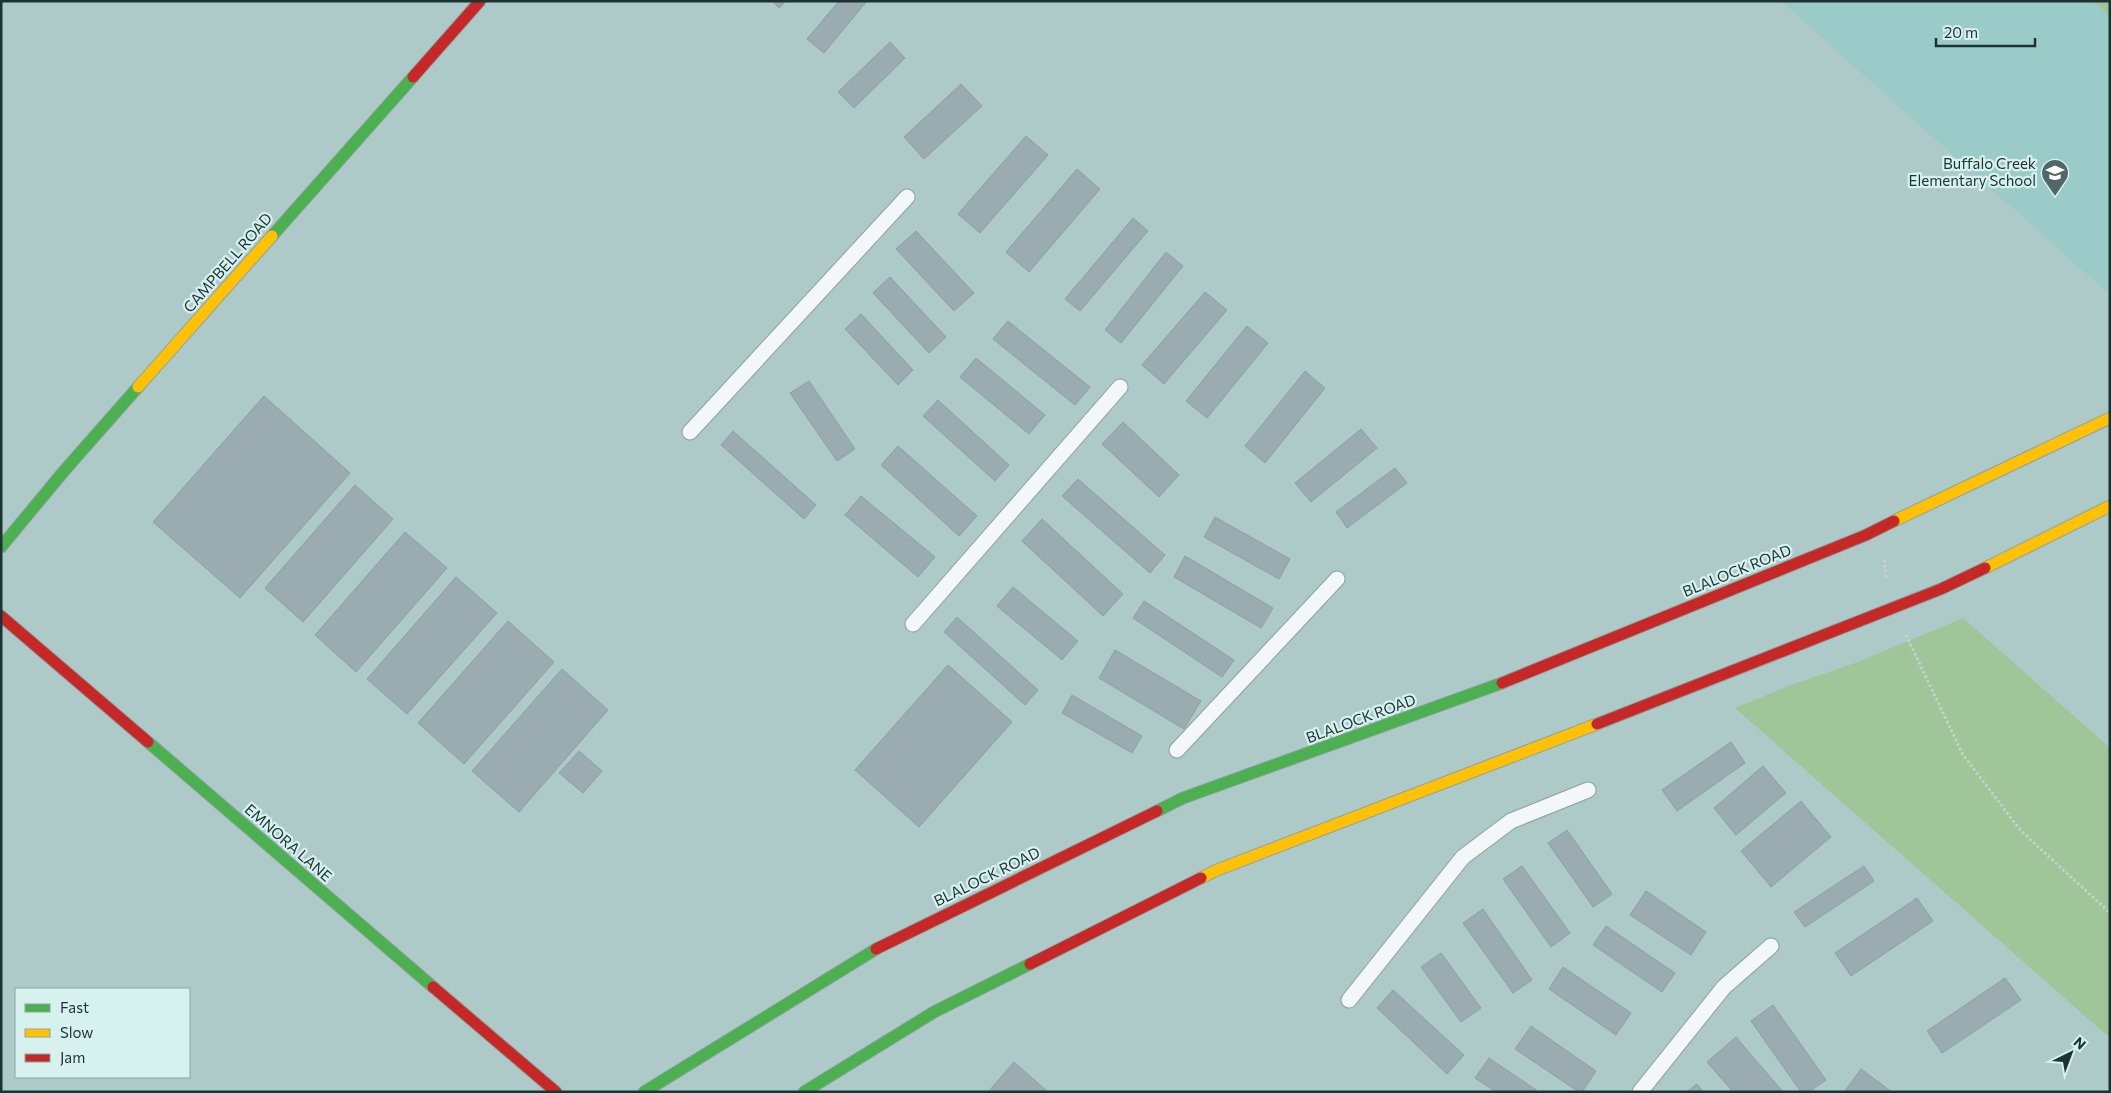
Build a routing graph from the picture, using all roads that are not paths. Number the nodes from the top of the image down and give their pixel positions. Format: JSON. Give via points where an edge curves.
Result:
{"nodes":[{"id":1,"x":480,"y":1,"type":"edge"},
{"id":2,"x":907,"y":197,"type":"dead end"},
{"id":3,"x":1120,"y":387,"type":"dead end"},
{"id":4,"x":2110,"y":418,"type":"edge"},
{"id":5,"x":690,"y":432,"type":"dead end"},
{"id":6,"x":2110,"y":506,"type":"edge"},
{"id":7,"x":1,"y":547,"type":"edge"},
{"id":8,"x":1337,"y":579,"type":"dead end"},
{"id":9,"x":1,"y":616,"type":"edge"},
{"id":10,"x":913,"y":624,"type":"dead end"},
{"id":11,"x":1177,"y":750,"type":"dead end"},
{"id":12,"x":1588,"y":790,"type":"dead end"},
{"id":13,"x":1770,"y":946,"type":"dead end"},
{"id":14,"x":1349,"y":1000,"type":"dead end"},
{"id":15,"x":556,"y":1092,"type":"edge"},
{"id":16,"x":644,"y":1092,"type":"edge"},
{"id":17,"x":804,"y":1092,"type":"edge"},
{"id":18,"x":1640,"y":1092,"type":"edge"}],
"edges":[{"from":1,"to":7,"type":"main road","name":"CAMPBELL ROAD","via":[[70,464]]},
{"from":2,"to":5,"type":"lane"},
{"from":3,"to":10,"type":"lane"},
{"from":4,"to":16,"type":"main road","name":"BLALOCK ROAD","via":[[1866,535],[1478,693],[1182,798],[884,944]]},
{"from":6,"to":17,"type":"main road","via":[[1942,589],[1217,870],[934,1012]]},
{"from":8,"to":11,"type":"lane"},
{"from":9,"to":15,"type":"main road","name":"EMNORA LANE"},
{"from":12,"to":14,"type":"lane","via":[[1511,821],[1463,857]]},
{"from":13,"to":18,"type":"lane","via":[[1724,987]]}]}
